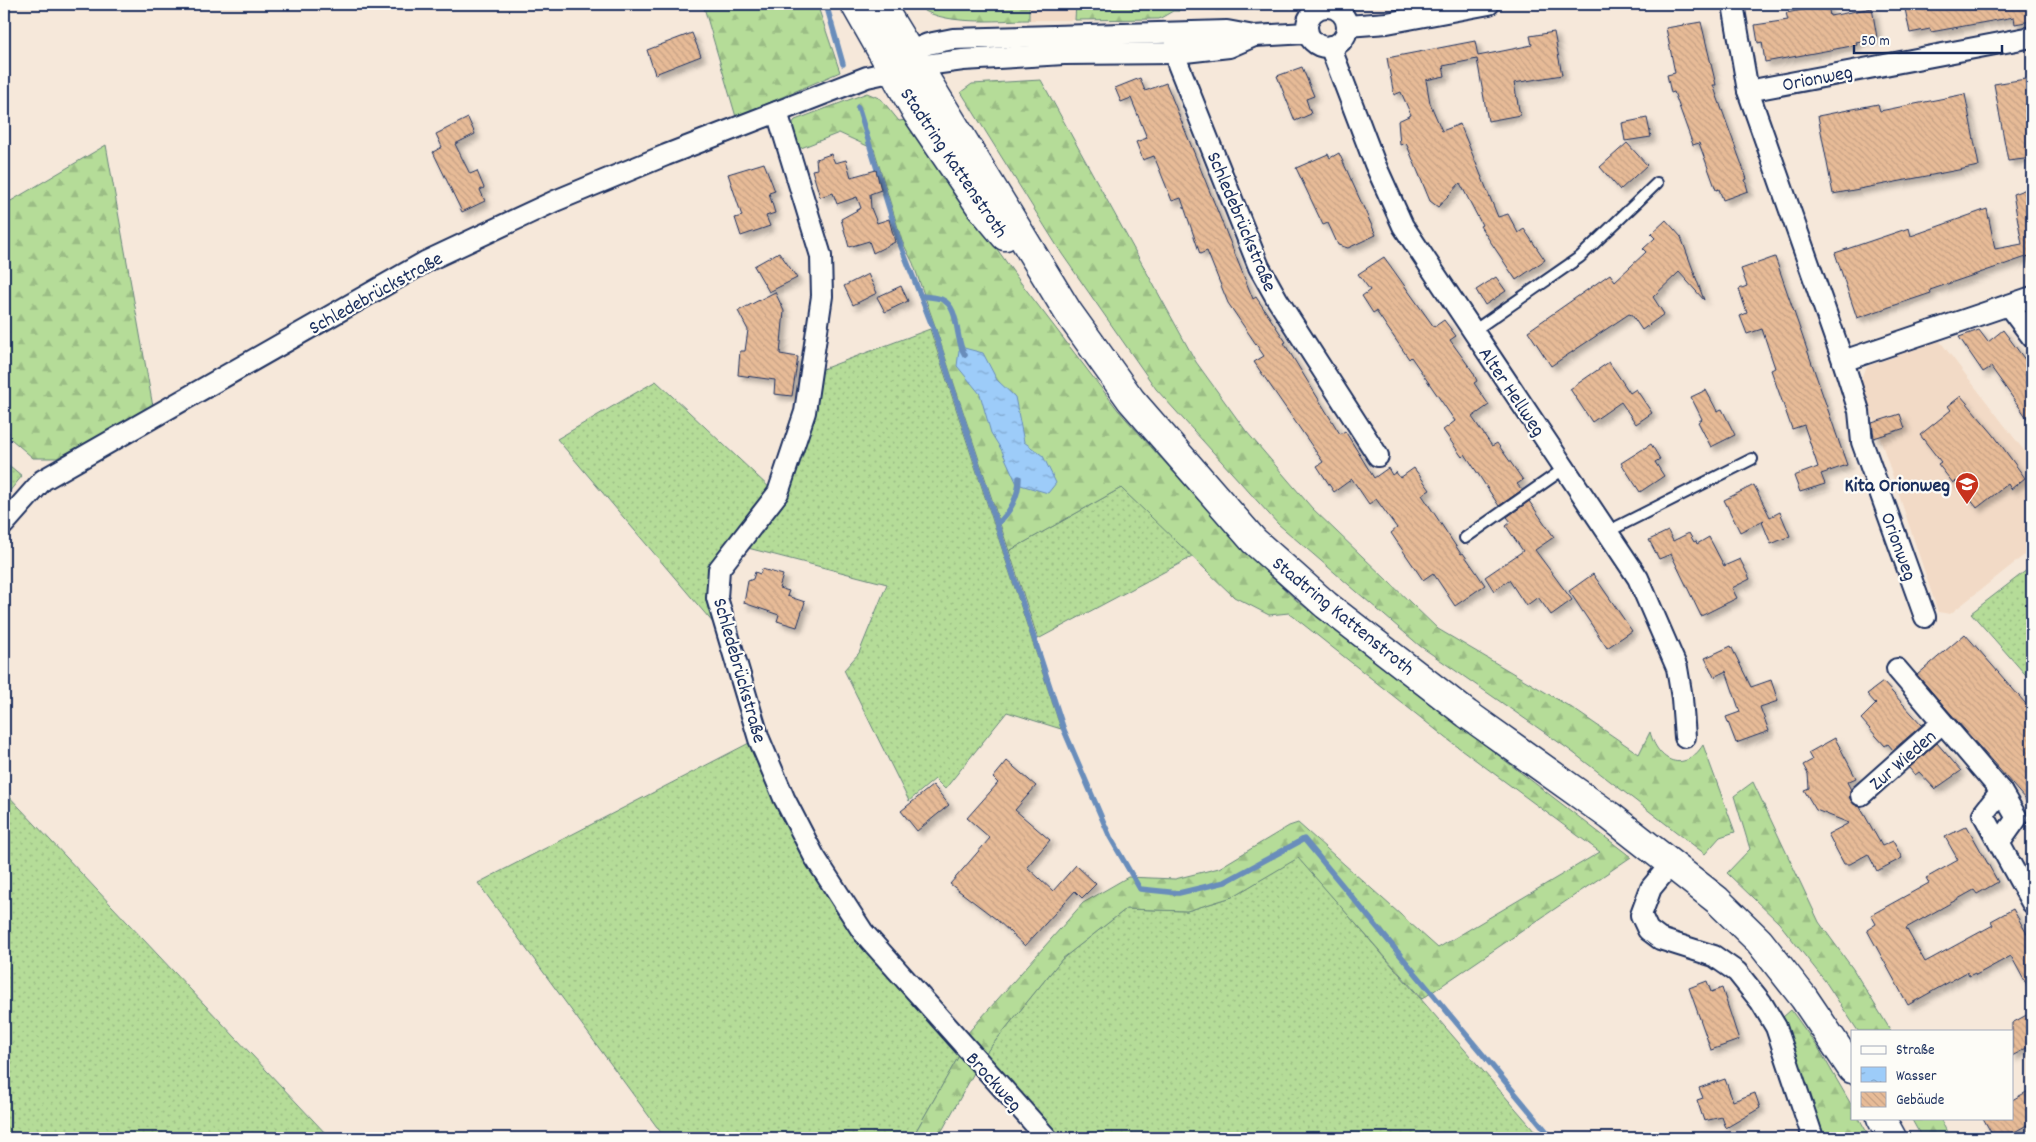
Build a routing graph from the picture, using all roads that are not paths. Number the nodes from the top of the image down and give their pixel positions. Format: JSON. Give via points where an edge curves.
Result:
{"nodes":[{"id":1,"x":855,"y":4,"type":"edge"},
{"id":2,"x":880,"y":4,"type":"edge"},
{"id":3,"x":1489,"y":4,"type":"edge"},
{"id":4,"x":1733,"y":4,"type":"edge"},
{"id":5,"x":1321,"y":6,"type":"edge"},
{"id":6,"x":1347,"y":26,"type":"junction"},
{"id":7,"x":1307,"y":32,"type":"junction"},
{"id":8,"x":2032,"y":37,"type":"edge"},
{"id":9,"x":1176,"y":43,"type":"junction"},
{"id":10,"x":1330,"y":46,"type":"junction"},
{"id":11,"x":895,"y":65,"type":"junction"},
{"id":12,"x":1748,"y":91,"type":"junction"},
{"id":13,"x":777,"y":112,"type":"junction"},
{"id":14,"x":1656,"y":183,"type":"dead end"},
{"id":15,"x":2032,"y":297,"type":"edge"},
{"id":16,"x":2008,"y":305,"type":"junction"},
{"id":17,"x":1472,"y":332,"type":"junction"},
{"id":18,"x":2032,"y":337,"type":"edge"},
{"id":19,"x":1843,"y":361,"type":"junction"},
{"id":20,"x":1378,"y":456,"type":"dead end"},
{"id":21,"x":1752,"y":459,"type":"dead end"},
{"id":22,"x":1565,"y":468,"type":"junction"},
{"id":23,"x":4,"y":524,"type":"edge"},
{"id":24,"x":1607,"y":532,"type":"junction"},
{"id":25,"x":1465,"y":538,"type":"dead end"},
{"id":26,"x":1925,"y":616,"type":"dead end"},
{"id":27,"x":1896,"y":668,"type":"dead end"},
{"id":28,"x":1942,"y":723,"type":"junction"},
{"id":29,"x":1685,"y":737,"type":"dead end"},
{"id":30,"x":2001,"y":791,"type":"junction"},
{"id":31,"x":1861,"y":795,"type":"dead end"},
{"id":32,"x":2000,"y":842,"type":"junction"},
{"id":33,"x":1671,"y":864,"type":"junction"},
{"id":34,"x":2032,"y":903,"type":"edge"},
{"id":35,"x":964,"y":1047,"type":"joint"},
{"id":36,"x":1851,"y":1068,"type":"edge"},
{"id":37,"x":1881,"y":1120,"type":"edge"},
{"id":38,"x":1881,"y":1120,"type":"edge"},
{"id":39,"x":1047,"y":1138,"type":"edge"},
{"id":40,"x":1813,"y":1138,"type":"edge"},
{"id":41,"x":1887,"y":1138,"type":"edge"},
{"id":42,"x":1892,"y":1138,"type":"edge"}],
"edges":[{"from":1,"to":11,"type":"main road","name":"Stadtring Kattenstroth"},
{"from":2,"to":11,"type":"main road","name":"Stadtring Kattenstroth"},
{"from":3,"to":6,"type":"street","via":[[1387,23]]},
{"from":4,"to":12,"type":"street","name":"Orionweg"},
{"from":5,"to":6,"type":"street","via":[[1338,10]]},
{"from":5,"to":7,"type":"street","via":[[1311,15]]},
{"from":6,"to":10,"type":"street","via":[[1340,41]]},
{"from":7,"to":9,"type":"street","name":"Schledebrückstraße","via":[[1254,36],[1227,31]]},
{"from":7,"to":10,"type":"street","via":[[1314,42]]},
{"from":8,"to":12,"type":"street","name":"Orionweg"},
{"from":9,"to":11,"type":"street","name":"Schledebrückstraße","via":[[953,39]]},
{"from":9,"to":20,"type":"street","name":"Schledebrückstraße","via":[[1178,64],[1259,267]]},
{"from":10,"to":17,"type":"street","name":"Alter Hellweg","via":[[1375,164],[1404,226]]},
{"from":11,"to":13,"type":"street","name":"Schledebrückstraße"},
{"from":11,"to":33,"type":"main road","name":"Stadtring Kattenstroth","via":[[1131,400],[1254,541],[1334,612]]},
{"from":12,"to":19,"type":"street","name":"Orionweg"},
{"from":13,"to":23,"type":"street","name":"Schledebrückstraße","via":[[555,201],[427,261],[43,480]]},
{"from":13,"to":35,"type":"street","name":"Schledebrückstraße","via":[[820,256],[822,296],[805,412],[778,493],[719,569],[717,598],[759,739],[814,856],[863,932]]},
{"from":14,"to":17,"type":"lane","via":[[1580,258]]},
{"from":15,"to":16,"type":"street"},
{"from":16,"to":18,"type":"street"},
{"from":16,"to":19,"type":"street"},
{"from":17,"to":22,"type":"street","name":"Alter Hellweg"},
{"from":19,"to":26,"type":"street","name":"Orionweg","via":[[1859,411],[1862,442]]},
{"from":21,"to":24,"type":"lane"},
{"from":22,"to":24,"type":"street","name":"Alter Hellweg"},
{"from":22,"to":25,"type":"lane"},
{"from":24,"to":29,"type":"street","name":"Alter Hellweg","via":[[1638,578],[1677,668]]},
{"from":27,"to":28,"type":"street","name":"Zur Wieden"},
{"from":28,"to":30,"type":"street","name":"Zur Wieden"},
{"from":28,"to":31,"type":"street","name":"Zur Wieden"},
{"from":30,"to":32,"type":"street","name":"Zur Wieden","via":[[2017,818]]},
{"from":30,"to":32,"type":"street","via":[[1983,814]]},
{"from":32,"to":34,"type":"street"},
{"from":33,"to":36,"type":"main road","name":"Stadtring Kattenstroth","via":[[1717,900],[1759,941],[1804,998]]},
{"from":33,"to":40,"type":"street","via":[[1651,888],[1641,915],[1648,930],[1660,939],[1714,956],[1737,972],[1755,994],[1776,1027]]},
{"from":35,"to":39,"type":"street","name":"Brockweg"},
{"from":37,"to":41,"type":"main road"},
{"from":38,"to":42,"type":"main road"}]}
